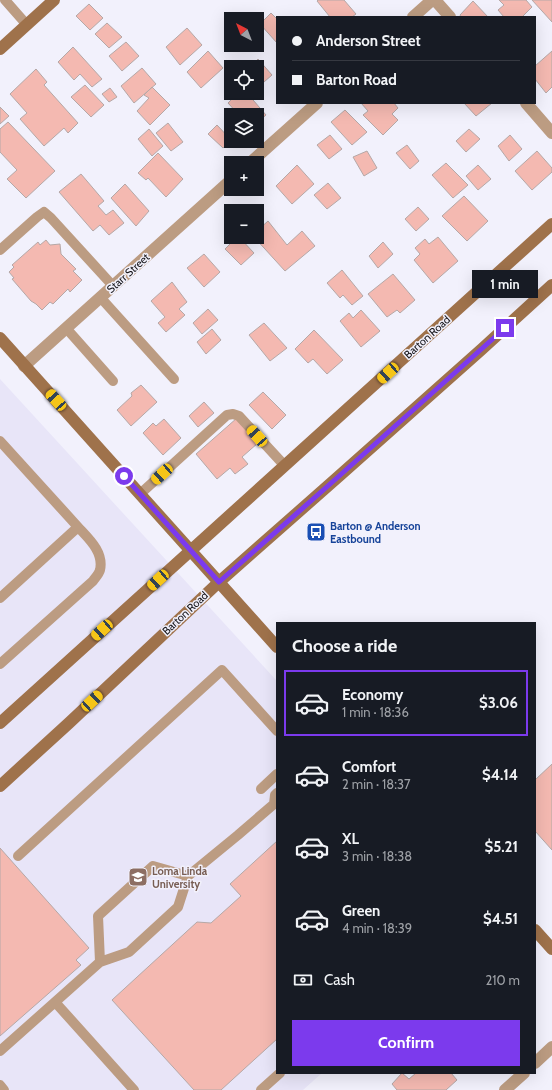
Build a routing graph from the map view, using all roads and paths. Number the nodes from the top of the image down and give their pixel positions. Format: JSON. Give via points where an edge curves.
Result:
{"nodes":[{"id":1,"x":5,"y":0,"type":"edge"},
{"id":2,"x":54,"y":0,"type":"edge"},
{"id":3,"x":432,"y":0,"type":"edge"},
{"id":4,"x":435,"y":0,"type":"edge"},
{"id":5,"x":414,"y":16,"type":"edge"},
{"id":6,"x":449,"y":16,"type":"edge"},
{"id":7,"x":27,"y":25,"type":"junction"},
{"id":8,"x":0,"y":49,"type":"edge"},
{"id":9,"x":316,"y":104,"type":"edge"},
{"id":10,"x":527,"y":104,"type":"edge"},
{"id":11,"x":552,"y":133,"type":"edge"},
{"id":12,"x":258,"y":156,"type":"edge"},
{"id":13,"x":224,"y":186,"type":"edge"},
{"id":14,"x":552,"y":224,"type":"edge"},
{"id":15,"x":0,"y":250,"type":"edge"},
{"id":16,"x":552,"y":285,"type":"edge"},
{"id":17,"x":113,"y":286,"type":"junction"},
{"id":18,"x":100,"y":298,"type":"junction"},
{"id":19,"x":66,"y":328,"type":"junction"},
{"id":20,"x":0,"y":338,"type":"edge"},
{"id":21,"x":24,"y":366,"type":"junction"},
{"id":22,"x":174,"y":379,"type":"dead end"},
{"id":23,"x":113,"y":381,"type":"dead end"},
{"id":24,"x":0,"y":441,"type":"edge"},
{"id":25,"x":285,"y":466,"type":"junction"},
{"id":26,"x":140,"y":494,"type":"junction"},
{"id":27,"x":78,"y":527,"type":"junction"},
{"id":28,"x":191,"y":550,"type":"junction"},
{"id":29,"x":219,"y":582,"type":"junction"},
{"id":30,"x":0,"y":598,"type":"edge"},
{"id":31,"x":276,"y":646,"type":"edge"},
{"id":32,"x":0,"y":664,"type":"edge"},
{"id":33,"x":0,"y":723,"type":"edge"},
{"id":34,"x":276,"y":730,"type":"edge"},
{"id":35,"x":276,"y":775,"type":"edge"},
{"id":36,"x":0,"y":786,"type":"edge"},
{"id":37,"x":261,"y":789,"type":"dead end"},
{"id":38,"x":276,"y":799,"type":"edge"},
{"id":39,"x":18,"y":856,"type":"dead end"},
{"id":40,"x":188,"y":876,"type":"junction"},
{"id":41,"x":536,"y":931,"type":"edge"},
{"id":42,"x":552,"y":949,"type":"edge"},
{"id":43,"x":100,"y":962,"type":"junction"},
{"id":44,"x":55,"y":1002,"type":"junction"},
{"id":45,"x":552,"y":1047,"type":"edge"},
{"id":46,"x":0,"y":1051,"type":"edge"},
{"id":47,"x":536,"y":1062,"type":"edge"},
{"id":48,"x":279,"y":1074,"type":"edge"},
{"id":49,"x":523,"y":1074,"type":"edge"},
{"id":50,"x":0,"y":1086,"type":"edge"},
{"id":51,"x":4,"y":1090,"type":"edge"},
{"id":52,"x":134,"y":1090,"type":"edge"},
{"id":53,"x":262,"y":1090,"type":"edge"},
{"id":54,"x":505,"y":1090,"type":"edge"}],
"edges":[{"from":1,"to":7,"type":"lane"},
{"from":2,"to":7,"type":"main road"},
{"from":3,"to":5,"type":"street"},
{"from":4,"to":6,"type":"street"},
{"from":7,"to":8,"type":"main road"},
{"from":9,"to":12,"type":"street"},
{"from":10,"to":11,"type":"street"},
{"from":13,"to":17,"type":"street","name":"Starr Street"},
{"from":14,"to":25,"type":"main road","name":"Barton Road"},
{"from":15,"to":17,"type":"lane","via":[[44,212]]},
{"from":16,"to":29,"type":"main road","name":"Barton Road"},
{"from":17,"to":18,"type":"street","name":"Starr Street"},
{"from":18,"to":19,"type":"street","name":"Starr Street"},
{"from":18,"to":22,"type":"lane"},
{"from":19,"to":21,"type":"street","name":"Starr Street"},
{"from":19,"to":23,"type":"lane"},
{"from":20,"to":21,"type":"main road"},
{"from":21,"to":26,"type":"main road"},
{"from":24,"to":27,"type":"lane"},
{"from":25,"to":26,"type":"lane","via":[[239,416],[227,415]]},
{"from":25,"to":28,"type":"main road","name":"Barton Road"},
{"from":26,"to":28,"type":"main road"},
{"from":27,"to":30,"type":"lane"},
{"from":27,"to":32,"type":"lane","via":[[91,540],[100,556],[100,571],[93,581]]},
{"from":28,"to":29,"type":"main road"},
{"from":28,"to":33,"type":"main road","name":"Barton Road"},
{"from":29,"to":31,"type":"main road"},
{"from":29,"to":36,"type":"main road","name":"Barton Road"},
{"from":34,"to":39,"type":"lane","via":[[222,670]]},
{"from":35,"to":37,"type":"lane"},
{"from":38,"to":40,"type":"lane","via":[[238,835]]},
{"from":40,"to":43,"type":"lane","via":[[178,907],[128,952]]},
{"from":40,"to":43,"type":"lane","via":[[154,866],[98,916]]},
{"from":41,"to":42,"type":"main road"},
{"from":43,"to":44,"type":"lane"},
{"from":44,"to":46,"type":"lane"},
{"from":44,"to":52,"type":"lane"},
{"from":45,"to":47,"type":"street"},
{"from":48,"to":53,"type":"lane"},
{"from":49,"to":54,"type":"street"},
{"from":50,"to":51,"type":"lane"}]}
